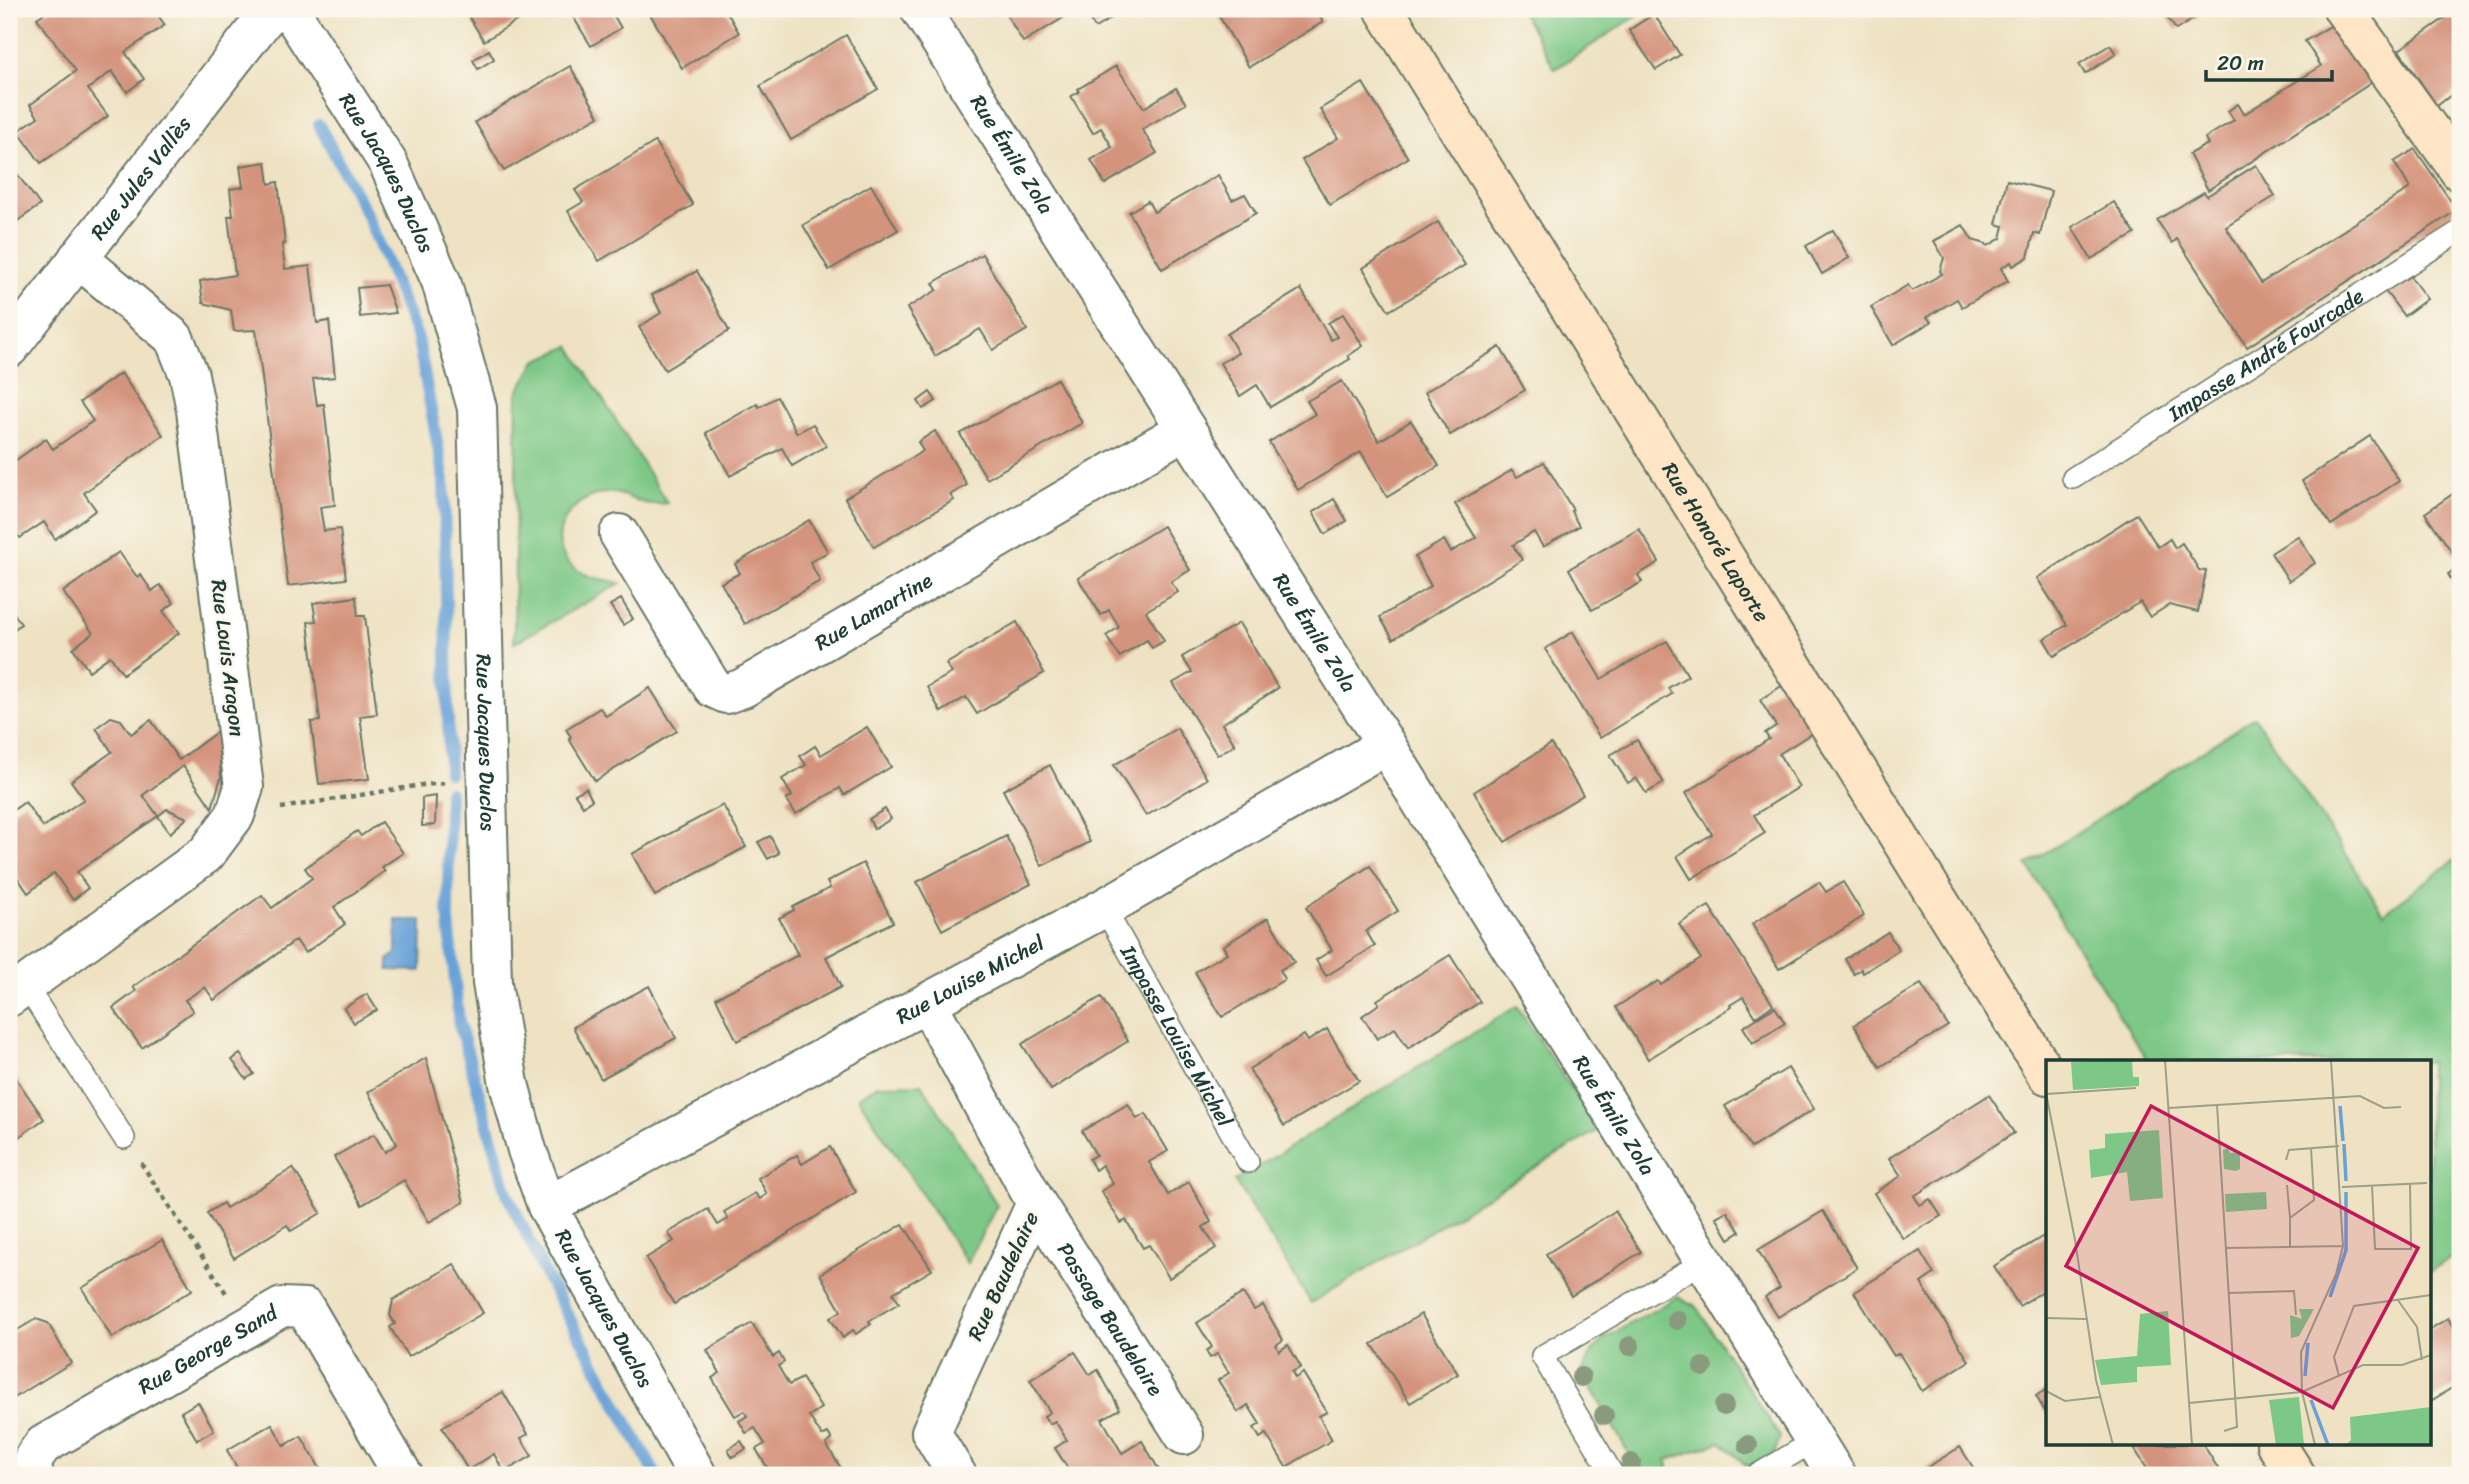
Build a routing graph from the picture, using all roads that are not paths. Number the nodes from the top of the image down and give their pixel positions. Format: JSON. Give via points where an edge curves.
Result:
{"nodes":[{"id":1,"x":272,"y":9,"type":"edge"},
{"id":2,"x":289,"y":9,"type":"edge"},
{"id":3,"x":920,"y":9,"type":"edge"},
{"id":4,"x":1384,"y":9,"type":"edge"},
{"id":5,"x":2343,"y":9,"type":"edge"},
{"id":6,"x":2460,"y":172,"type":"edge"},
{"id":7,"x":2460,"y":231,"type":"edge"},
{"id":8,"x":78,"y":258,"type":"junction"},
{"id":9,"x":9,"y":348,"type":"edge"},
{"id":10,"x":1186,"y":429,"type":"junction"},
{"id":11,"x":2073,"y":478,"type":"dead end"},
{"id":12,"x":619,"y":534,"type":"dead end"},
{"id":13,"x":1386,"y":745,"type":"junction"},
{"id":14,"x":1104,"y":908,"type":"junction"},
{"id":15,"x":17,"y":991,"type":"edge"},
{"id":16,"x":928,"y":1004,"type":"junction"},
{"id":17,"x":2046,"y":1073,"type":"edge"},
{"id":18,"x":124,"y":1138,"type":"road end"},
{"id":19,"x":1248,"y":1162,"type":"dead end"},
{"id":20,"x":1036,"y":1203,"type":"junction"},
{"id":21,"x":547,"y":1206,"type":"junction"},
{"id":22,"x":1705,"y":1261,"type":"junction"},
{"id":23,"x":1184,"y":1435,"type":"dead end"},
{"id":24,"x":1816,"y":1440,"type":"junction"},
{"id":25,"x":2277,"y":1446,"type":"edge"},
{"id":26,"x":33,"y":1473,"type":"edge"},
{"id":27,"x":403,"y":1475,"type":"edge"},
{"id":28,"x":697,"y":1475,"type":"edge"},
{"id":29,"x":957,"y":1475,"type":"edge"},
{"id":30,"x":1613,"y":1475,"type":"edge"},
{"id":31,"x":1757,"y":1475,"type":"edge"},
{"id":32,"x":1836,"y":1475,"type":"edge"},
{"id":33,"x":2296,"y":1475,"type":"edge"}],
"edges":[{"from":1,"to":8,"type":"street","name":"Rue Jules Vallès"},
{"from":2,"to":21,"type":"street","name":"Rue Jacques Duclos","via":[[388,163],[441,281],[477,408],[492,983],[509,1084]]},
{"from":3,"to":10,"type":"street","name":"Rue Émile Zola"},
{"from":4,"to":17,"type":"street","name":"Rue Honoré Laporte"},
{"from":5,"to":6,"type":"street"},
{"from":7,"to":11,"type":"lane","name":"Impasse André Fourcade"},
{"from":8,"to":9,"type":"street","name":"Rue Jules Vallès"},
{"from":8,"to":15,"type":"street","name":"Rue Louis Aragon","via":[[174,338],[189,375],[244,787],[235,815],[205,854]]},
{"from":10,"to":12,"type":"street","name":"Rue Lamartine","via":[[726,694],[713,688]]},
{"from":10,"to":13,"type":"street","name":"Rue Émile Zola"},
{"from":13,"to":14,"type":"street","name":"Rue Louise Michel"},
{"from":13,"to":22,"type":"street","name":"Rue Émile Zola"},
{"from":14,"to":16,"type":"street","name":"Rue Louise Michel"},
{"from":14,"to":19,"type":"lane","name":"Impasse Louise Michel"},
{"from":15,"to":18,"type":"lane"},
{"from":16,"to":20,"type":"street","name":"Rue Baudelaire"},
{"from":16,"to":21,"type":"street","name":"Rue Louise Michel"},
{"from":20,"to":23,"type":"street","name":"Passage Baudelaire"},
{"from":20,"to":29,"type":"street","name":"Rue Baudelaire","via":[[930,1433]]},
{"from":21,"to":28,"type":"street","name":"Rue Jacques Duclos"},
{"from":22,"to":24,"type":"street","name":"Rue Émile Zola"},
{"from":22,"to":30,"type":"lane","via":[[1542,1356]]},
{"from":24,"to":31,"type":"lane"},
{"from":24,"to":32,"type":"street","name":"Rue Émile Zola"},
{"from":25,"to":33,"type":"street"},
{"from":26,"to":27,"type":"street","name":"Rue George Sand","via":[[34,1457],[43,1445],[282,1307],[305,1308]]}]}
